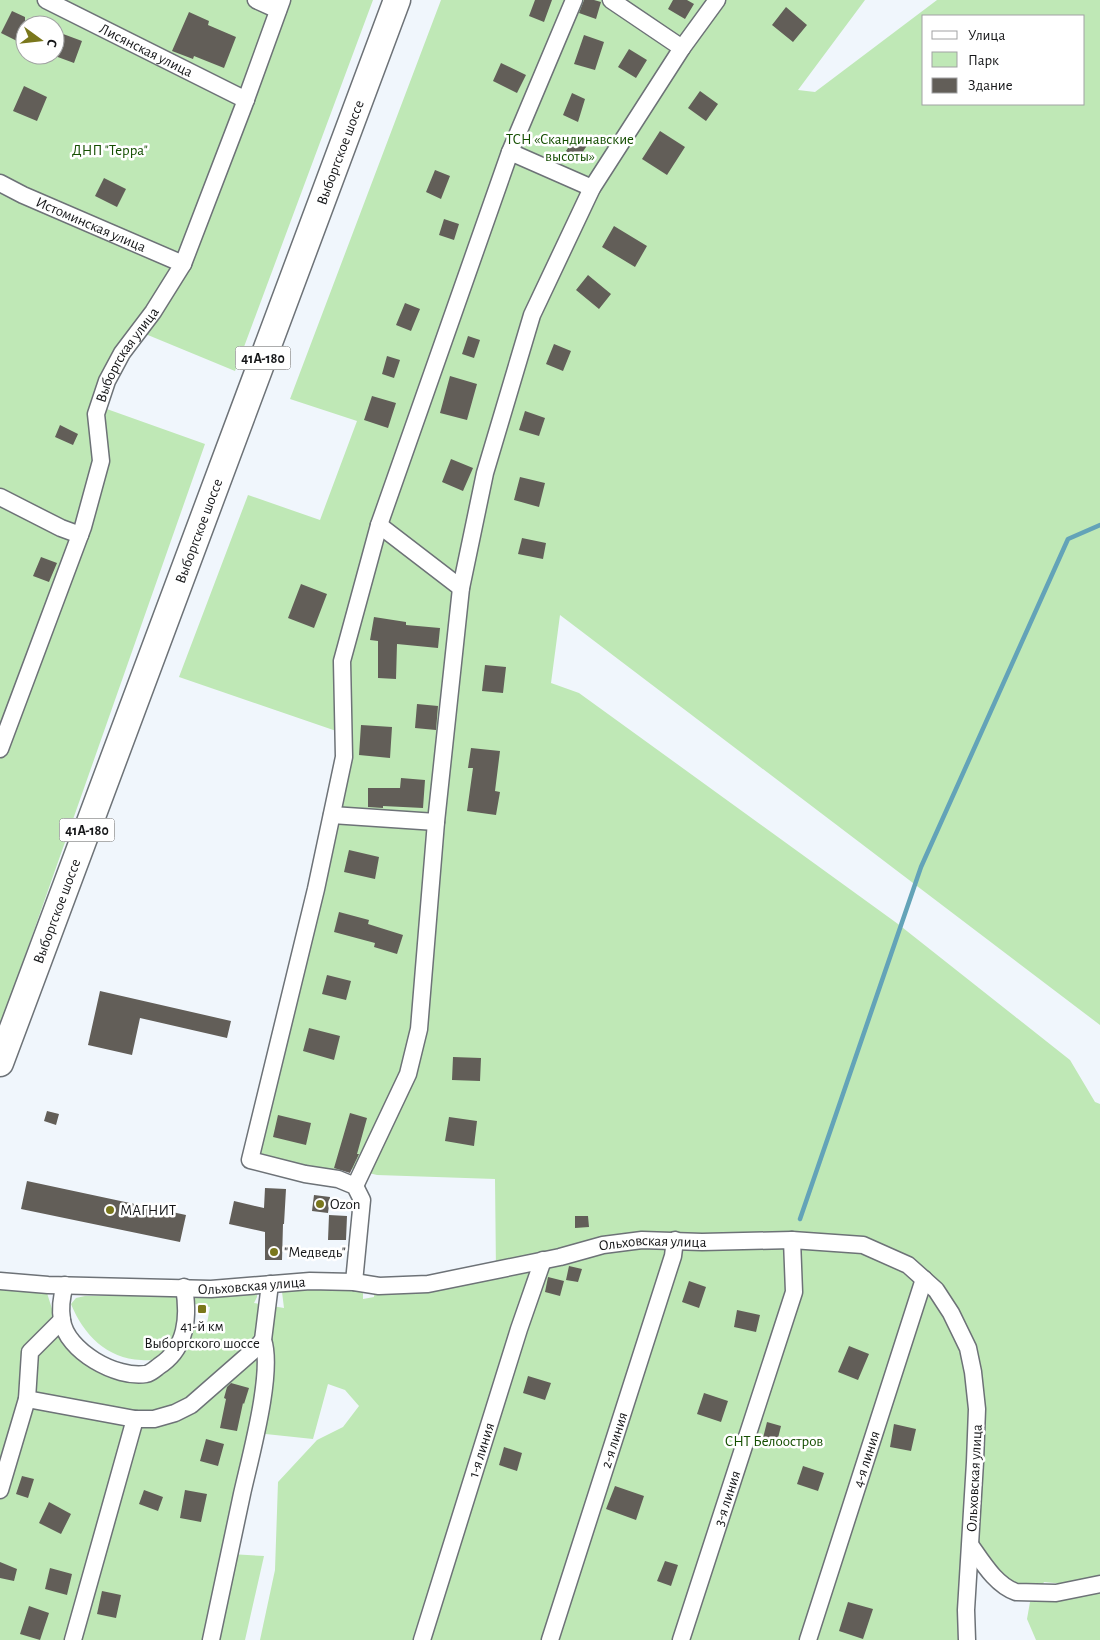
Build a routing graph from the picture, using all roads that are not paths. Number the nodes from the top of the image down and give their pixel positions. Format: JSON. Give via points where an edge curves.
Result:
{"nodes":[{"id":1,"x":46,"y":0,"type":"edge"},
{"id":2,"x":256,"y":0,"type":"edge"},
{"id":3,"x":397,"y":0,"type":"edge"},
{"id":4,"x":574,"y":0,"type":"edge"},
{"id":5,"x":611,"y":0,"type":"edge"},
{"id":6,"x":717,"y":0,"type":"edge"},
{"id":7,"x":280,"y":5,"type":"edge"},
{"id":8,"x":682,"y":48,"type":"junction"},
{"id":9,"x":246,"y":100,"type":"junction"},
{"id":10,"x":510,"y":152,"type":"junction"},
{"id":11,"x":0,"y":183,"type":"edge"},
{"id":12,"x":592,"y":188,"type":"junction"},
{"id":13,"x":183,"y":264,"type":"junction"},
{"id":14,"x":0,"y":497,"type":"edge"},
{"id":15,"x":380,"y":525,"type":"junction"},
{"id":16,"x":80,"y":535,"type":"junction"},
{"id":17,"x":460,"y":588,"type":"junction"},
{"id":18,"x":4,"y":725,"type":"edge"},
{"id":19,"x":0,"y":749,"type":"edge"},
{"id":20,"x":332,"y":815,"type":"junction"},
{"id":21,"x":436,"y":822,"type":"junction"},
{"id":22,"x":0,"y":1063,"type":"edge"},
{"id":23,"x":355,"y":1186,"type":"junction"},
{"id":24,"x":675,"y":1240,"type":"junction"},
{"id":25,"x":792,"y":1240,"type":"junction"},
{"id":26,"x":543,"y":1260,"type":"junction"},
{"id":27,"x":924,"y":1279,"type":"junction"},
{"id":28,"x":0,"y":1281,"type":"edge"},
{"id":29,"x":354,"y":1282,"type":"junction"},
{"id":30,"x":270,"y":1284,"type":"junction"},
{"id":31,"x":65,"y":1285,"type":"junction"},
{"id":32,"x":184,"y":1287,"type":"junction"},
{"id":33,"x":62,"y":1320,"type":"junction"},
{"id":34,"x":263,"y":1340,"type":"junction"},
{"id":35,"x":27,"y":1399,"type":"junction"},
{"id":36,"x":135,"y":1419,"type":"junction"},
{"id":37,"x":0,"y":1490,"type":"edge"},
{"id":38,"x":971,"y":1546,"type":"junction"},
{"id":39,"x":1100,"y":1584,"type":"edge"},
{"id":40,"x":966,"y":1639,"type":"edge"},
{"id":41,"x":73,"y":1640,"type":"edge"},
{"id":42,"x":211,"y":1640,"type":"edge"},
{"id":43,"x":422,"y":1640,"type":"edge"},
{"id":44,"x":550,"y":1640,"type":"edge"},
{"id":45,"x":681,"y":1640,"type":"edge"},
{"id":46,"x":808,"y":1640,"type":"edge"}],
"edges":[{"from":1,"to":9,"type":"street","name":"Лисянская улица"},
{"from":2,"to":7,"type":"street"},
{"from":3,"to":22,"type":"main road","name":"Выборгское шоссе","number":"41А-180"},
{"from":4,"to":10,"type":"street"},
{"from":5,"to":8,"type":"street"},
{"from":6,"to":8,"type":"street"},
{"from":7,"to":9,"type":"street","name":"Выборгская улица"},
{"from":8,"to":12,"type":"street"},
{"from":9,"to":13,"type":"street","name":"Выборгская улица"},
{"from":10,"to":12,"type":"street"},
{"from":10,"to":15,"type":"street"},
{"from":11,"to":13,"type":"street","name":"Истоминская улица"},
{"from":12,"to":17,"type":"street","via":[[532,316],[485,473]]},
{"from":13,"to":16,"type":"street","name":"Выборгская улица","via":[[122,353],[107,381],[96,414],[101,461]]},
{"from":14,"to":16,"type":"street"},
{"from":15,"to":17,"type":"street"},
{"from":15,"to":20,"type":"street","via":[[342,661],[344,757]]},
{"from":16,"to":18,"type":"street","name":"Выборгская улица"},
{"from":17,"to":21,"type":"street"},
{"from":18,"to":19,"type":"street","name":"Выборгская улица"},
{"from":20,"to":21,"type":"street"},
{"from":20,"to":23,"type":"street","via":[[250,1160],[338,1179]]},
{"from":21,"to":23,"type":"street","via":[[419,1029],[408,1074]]},
{"from":23,"to":29,"type":"street","via":[[362,1200]]},
{"from":24,"to":25,"type":"street","name":"Ольховская улица"},
{"from":24,"to":26,"type":"street","name":"Ольховская улица","via":[[603,1245]]},
{"from":24,"to":44,"type":"street","name":"2-я линия","via":[[673,1256]]},
{"from":25,"to":27,"type":"street","name":"Ольховская улица","via":[[863,1245],[908,1265]]},
{"from":25,"to":45,"type":"street","name":"3-я линия","via":[[794,1292]]},
{"from":26,"to":29,"type":"street","name":"Ольховская улица","via":[[428,1284],[377,1286]]},
{"from":26,"to":43,"type":"street","name":"1-я линия"},
{"from":27,"to":38,"type":"street","name":"Ольховская улица","via":[[936,1290],[951,1313],[972,1362],[977,1410]]},
{"from":27,"to":46,"type":"street","name":"4-я линия"},
{"from":28,"to":31,"type":"street","name":"Ольховская улица"},
{"from":29,"to":30,"type":"street","name":"Ольховская улица"},
{"from":30,"to":32,"type":"street","name":"Ольховская улица","via":[[211,1289]]},
{"from":30,"to":34,"type":"street"},
{"from":31,"to":32,"type":"street","name":"Ольховская улица"},
{"from":31,"to":33,"type":"street"},
{"from":32,"to":33,"type":"street","via":[[188,1308],[181,1342],[169,1360],[148,1374],[104,1366],[75,1344]]},
{"from":33,"to":35,"type":"street","via":[[30,1352]]},
{"from":34,"to":36,"type":"street","via":[[191,1405],[175,1414]]},
{"from":34,"to":42,"type":"street","via":[[266,1347],[265,1377],[256,1433]]},
{"from":35,"to":36,"type":"street"},
{"from":35,"to":37,"type":"street"},
{"from":36,"to":41,"type":"street"},
{"from":38,"to":39,"type":"street","via":[[996,1579],[1016,1592],[1056,1593]]},
{"from":38,"to":40,"type":"street","name":"Ольховская улица"}]}
